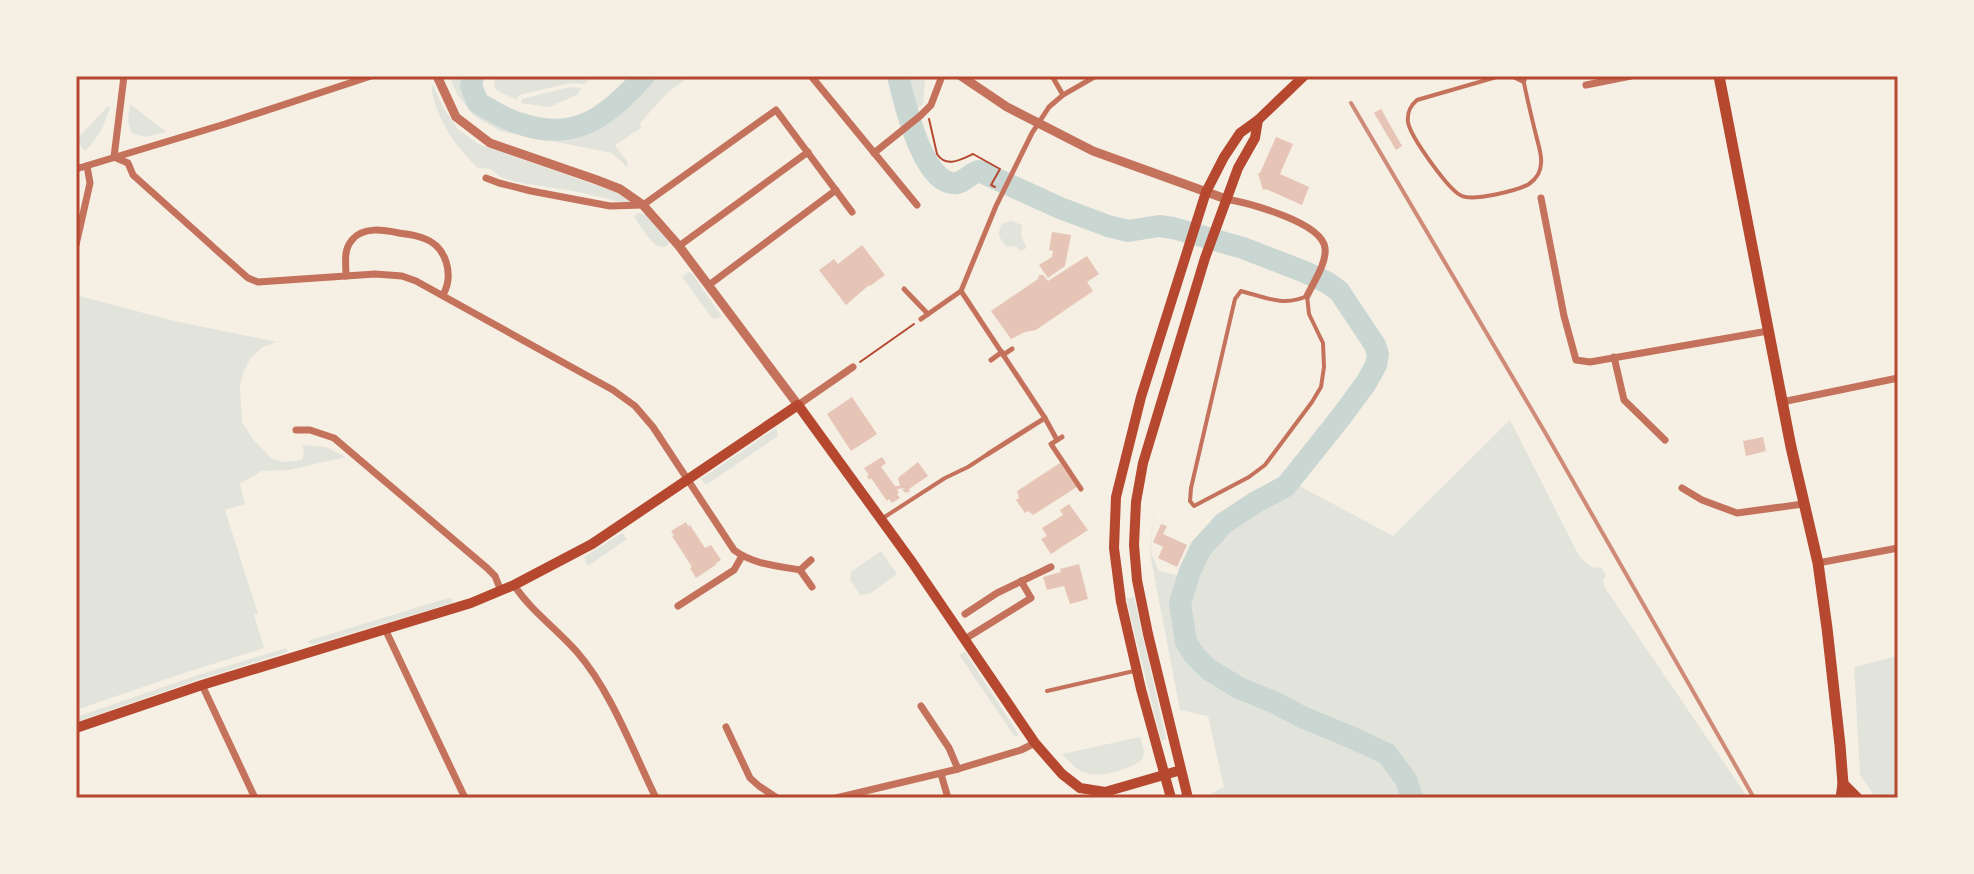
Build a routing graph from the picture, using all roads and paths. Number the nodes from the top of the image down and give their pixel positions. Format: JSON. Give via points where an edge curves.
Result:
{"nodes":[{"id":1,"x":124,"y":76,"type":"edge"},
{"id":2,"x":371,"y":76,"type":"edge"},
{"id":3,"x":437,"y":76,"type":"edge"},
{"id":4,"x":811,"y":76,"type":"edge"},
{"id":5,"x":942,"y":76,"type":"edge"},
{"id":6,"x":961,"y":76,"type":"edge"},
{"id":7,"x":1052,"y":76,"type":"edge"},
{"id":8,"x":1096,"y":76,"type":"edge"},
{"id":9,"x":1304,"y":76,"type":"edge"},
{"id":10,"x":1500,"y":76,"type":"edge"},
{"id":11,"x":1515,"y":76,"type":"edge"},
{"id":12,"x":1631,"y":76,"type":"edge"},
{"id":13,"x":1719,"y":76,"type":"edge"},
{"id":14,"x":1523,"y":78,"type":"edge"},
{"id":15,"x":1586,"y":85,"type":"dead end"},
{"id":16,"x":1063,"y":95,"type":"junction"},
{"id":17,"x":923,"y":113,"type":"junction"},
{"id":18,"x":1258,"y":120,"type":"junction"},
{"id":19,"x":808,"y":152,"type":"junction"},
{"id":20,"x":874,"y":153,"type":"junction"},
{"id":21,"x":114,"y":157,"type":"junction"},
{"id":22,"x":87,"y":166,"type":"junction"},
{"id":23,"x":76,"y":169,"type":"edge"},
{"id":24,"x":486,"y":178,"type":"dead end"},
{"id":25,"x":991,"y":185,"type":"dead end"},
{"id":26,"x":836,"y":190,"type":"junction"},
{"id":27,"x":1206,"y":192,"type":"junction"},
{"id":28,"x":1541,"y":198,"type":"dead end"},
{"id":29,"x":1226,"y":199,"type":"junction"},
{"id":30,"x":643,"y":205,"type":"junction"},
{"id":31,"x":917,"y":205,"type":"dead end"},
{"id":32,"x":852,"y":212,"type":"dead end"},
{"id":33,"x":76,"y":245,"type":"edge"},
{"id":34,"x":679,"y":246,"type":"junction"},
{"id":35,"x":346,"y":276,"type":"junction"},
{"id":36,"x":709,"y":285,"type":"junction"},
{"id":37,"x":904,"y":289,"type":"dead end"},
{"id":38,"x":961,"y":291,"type":"junction"},
{"id":39,"x":443,"y":295,"type":"junction"},
{"id":40,"x":1307,"y":296,"type":"junction"},
{"id":41,"x":928,"y":314,"type":"junction"},
{"id":42,"x":921,"y":319,"type":"joint"},
{"id":43,"x":1768,"y":331,"type":"junction"},
{"id":44,"x":1012,"y":349,"type":"dead end"},
{"id":45,"x":1002,"y":354,"type":"junction"},
{"id":46,"x":1614,"y":357,"type":"junction"},
{"id":47,"x":991,"y":360,"type":"dead end"},
{"id":48,"x":853,"y":367,"type":"joint"},
{"id":49,"x":1898,"y":378,"type":"edge"},
{"id":50,"x":1782,"y":402,"type":"junction"},
{"id":51,"x":798,"y":405,"type":"junction"},
{"id":52,"x":1045,"y":418,"type":"junction"},
{"id":53,"x":296,"y":430,"type":"dead end"},
{"id":54,"x":1665,"y":440,"type":"dead end"},
{"id":55,"x":988,"y":454,"type":"joint"},
{"id":56,"x":688,"y":479,"type":"junction"},
{"id":57,"x":1682,"y":488,"type":"dead end"},
{"id":58,"x":1081,"y":489,"type":"dead end"},
{"id":59,"x":1803,"y":504,"type":"junction"},
{"id":60,"x":881,"y":520,"type":"junction"},
{"id":61,"x":1898,"y":548,"type":"edge"},
{"id":62,"x":742,"y":556,"type":"junction"},
{"id":63,"x":811,"y":560,"type":"dead end"},
{"id":64,"x":1818,"y":563,"type":"junction"},
{"id":65,"x":1051,"y":567,"type":"dead end"},
{"id":66,"x":800,"y":570,"type":"junction"},
{"id":67,"x":1021,"y":581,"type":"junction"},
{"id":68,"x":514,"y":585,"type":"junction"},
{"id":69,"x":812,"y":587,"type":"dead end"},
{"id":70,"x":501,"y":591,"type":"junction"},
{"id":71,"x":678,"y":606,"type":"dead end"},
{"id":72,"x":965,"y":614,"type":"dead end"},
{"id":73,"x":385,"y":629,"type":"junction"},
{"id":74,"x":965,"y":639,"type":"junction"},
{"id":75,"x":1137,"y":671,"type":"junction"},
{"id":76,"x":202,"y":685,"type":"junction"},
{"id":77,"x":1047,"y":691,"type":"dead end"},
{"id":78,"x":921,"y":706,"type":"dead end"},
{"id":79,"x":726,"y":727,"type":"dead end"},
{"id":80,"x":76,"y":728,"type":"edge"},
{"id":81,"x":1035,"y":743,"type":"junction"},
{"id":82,"x":958,"y":769,"type":"junction"},
{"id":83,"x":1181,"y":770,"type":"junction"},
{"id":84,"x":941,"y":774,"type":"junction"},
{"id":85,"x":1165,"y":775,"type":"junction"},
{"id":86,"x":1843,"y":784,"type":"junction"},
{"id":87,"x":1106,"y":795,"type":"edge"},
{"id":88,"x":255,"y":798,"type":"edge"},
{"id":89,"x":465,"y":798,"type":"edge"},
{"id":90,"x":656,"y":798,"type":"edge"},
{"id":91,"x":777,"y":798,"type":"edge"},
{"id":92,"x":836,"y":798,"type":"edge"},
{"id":93,"x":948,"y":798,"type":"edge"},
{"id":94,"x":1171,"y":798,"type":"edge"},
{"id":95,"x":1188,"y":798,"type":"edge"},
{"id":96,"x":1841,"y":798,"type":"edge"},
{"id":97,"x":1857,"y":798,"type":"edge"}],
"edges":[{"from":1,"to":21,"type":"street"},
{"from":2,"to":21,"type":"street"},
{"from":3,"to":30,"type":"street","via":[[456,117],[490,143],[620,189]]},
{"from":4,"to":20,"type":"street"},
{"from":5,"to":17,"type":"street"},
{"from":6,"to":27,"type":"street","via":[[1007,107],[1093,151]]},
{"from":7,"to":16,"type":"street"},
{"from":8,"to":16,"type":"street"},
{"from":9,"to":18,"type":"main road"},
{"from":10,"to":14,"type":"lane","via":[[1417,100],[1408,112],[1408,124],[1421,147],[1462,196],[1521,187],[1539,172],[1541,157]]},
{"from":11,"to":14,"type":"street"},
{"from":12,"to":15,"type":"street"},
{"from":13,"to":43,"type":"main road"},
{"from":16,"to":38,"type":"street","via":[[1032,133]]},
{"from":17,"to":20,"type":"street"},
{"from":17,"to":25,"type":"path","via":[[940,158],[950,162],[973,154],[1000,169]]},
{"from":18,"to":27,"type":"main road","via":[[1240,133]]},
{"from":18,"to":29,"type":"main road"},
{"from":19,"to":26,"type":"street"},
{"from":19,"to":30,"type":"street","via":[[776,110]]},
{"from":19,"to":34,"type":"street"},
{"from":20,"to":31,"type":"street"},
{"from":21,"to":22,"type":"street"},
{"from":21,"to":35,"type":"street","via":[[128,163],[133,175],[248,278],[258,282]]},
{"from":22,"to":23,"type":"street"},
{"from":22,"to":33,"type":"street","via":[[90,183]]},
{"from":24,"to":30,"type":"street","via":[[610,206]]},
{"from":26,"to":32,"type":"street"},
{"from":26,"to":36,"type":"street"},
{"from":27,"to":29,"type":"street"},
{"from":27,"to":75,"type":"main road","via":[[1141,397],[1116,497],[1114,548]]},
{"from":28,"to":46,"type":"street","via":[[1576,360]]},
{"from":29,"to":40,"type":"street","via":[[1258,205],[1322,239],[1324,259]]},
{"from":29,"to":83,"type":"main road","via":[[1143,463],[1134,524],[1136,571]]},
{"from":30,"to":34,"type":"street"},
{"from":34,"to":36,"type":"street"},
{"from":35,"to":39,"type":"street","via":[[402,276]]},
{"from":35,"to":39,"type":"street","via":[[345,254],[352,239],[379,229],[423,238],[440,251],[448,264]]},
{"from":36,"to":51,"type":"street"},
{"from":37,"to":41,"type":"street"},
{"from":38,"to":41,"type":"street"},
{"from":38,"to":45,"type":"street"},
{"from":39,"to":56,"type":"street","via":[[635,406]]},
{"from":40,"to":40,"type":"lane","via":[[1323,343],[1321,387],[1265,465],[1194,506],[1191,488],[1237,294],[1282,302]]},
{"from":41,"to":42,"type":"street"},
{"from":42,"to":48,"type":"path"},
{"from":43,"to":46,"type":"street"},
{"from":43,"to":50,"type":"main road"},
{"from":44,"to":45,"type":"street"},
{"from":45,"to":47,"type":"street"},
{"from":45,"to":52,"type":"street"},
{"from":46,"to":54,"type":"street","via":[[1624,400]]},
{"from":48,"to":51,"type":"street"},
{"from":49,"to":50,"type":"street"},
{"from":50,"to":59,"type":"main road"},
{"from":51,"to":56,"type":"main road"},
{"from":51,"to":60,"type":"main road"},
{"from":52,"to":55,"type":"street"},
{"from":52,"to":58,"type":"street","via":[[1060,438],[1051,444]]},
{"from":53,"to":70,"type":"street","via":[[334,438],[487,568]]},
{"from":55,"to":60,"type":"lane"},
{"from":56,"to":62,"type":"street"},
{"from":56,"to":68,"type":"main road","via":[[592,544]]},
{"from":57,"to":59,"type":"street","via":[[1737,513]]},
{"from":59,"to":64,"type":"main road"},
{"from":60,"to":74,"type":"main road"},
{"from":61,"to":64,"type":"street"},
{"from":62,"to":66,"type":"street"},
{"from":62,"to":71,"type":"street","via":[[734,570]]},
{"from":63,"to":66,"type":"street"},
{"from":64,"to":86,"type":"main road"},
{"from":65,"to":67,"type":"street"},
{"from":66,"to":69,"type":"street"},
{"from":67,"to":72,"type":"street"},
{"from":67,"to":74,"type":"street","via":[[1031,598]]},
{"from":68,"to":70,"type":"main road"},
{"from":68,"to":90,"type":"street","via":[[578,652],[604,689]]},
{"from":70,"to":73,"type":"main road"},
{"from":73,"to":76,"type":"main road"},
{"from":73,"to":89,"type":"street"},
{"from":74,"to":81,"type":"main road"},
{"from":75,"to":77,"type":"lane"},
{"from":75,"to":85,"type":"main road"},
{"from":76,"to":80,"type":"main road"},
{"from":76,"to":88,"type":"street"},
{"from":78,"to":82,"type":"street"},
{"from":79,"to":91,"type":"street","via":[[750,778]]},
{"from":81,"to":82,"type":"street"},
{"from":81,"to":87,"type":"main road","via":[[1070,782]]},
{"from":82,"to":84,"type":"street"},
{"from":83,"to":85,"type":"main road"},
{"from":83,"to":95,"type":"main road"},
{"from":84,"to":92,"type":"street"},
{"from":84,"to":93,"type":"street"},
{"from":85,"to":87,"type":"main road"},
{"from":85,"to":94,"type":"main road"},
{"from":86,"to":96,"type":"main road"},
{"from":86,"to":97,"type":"main road"}]}
